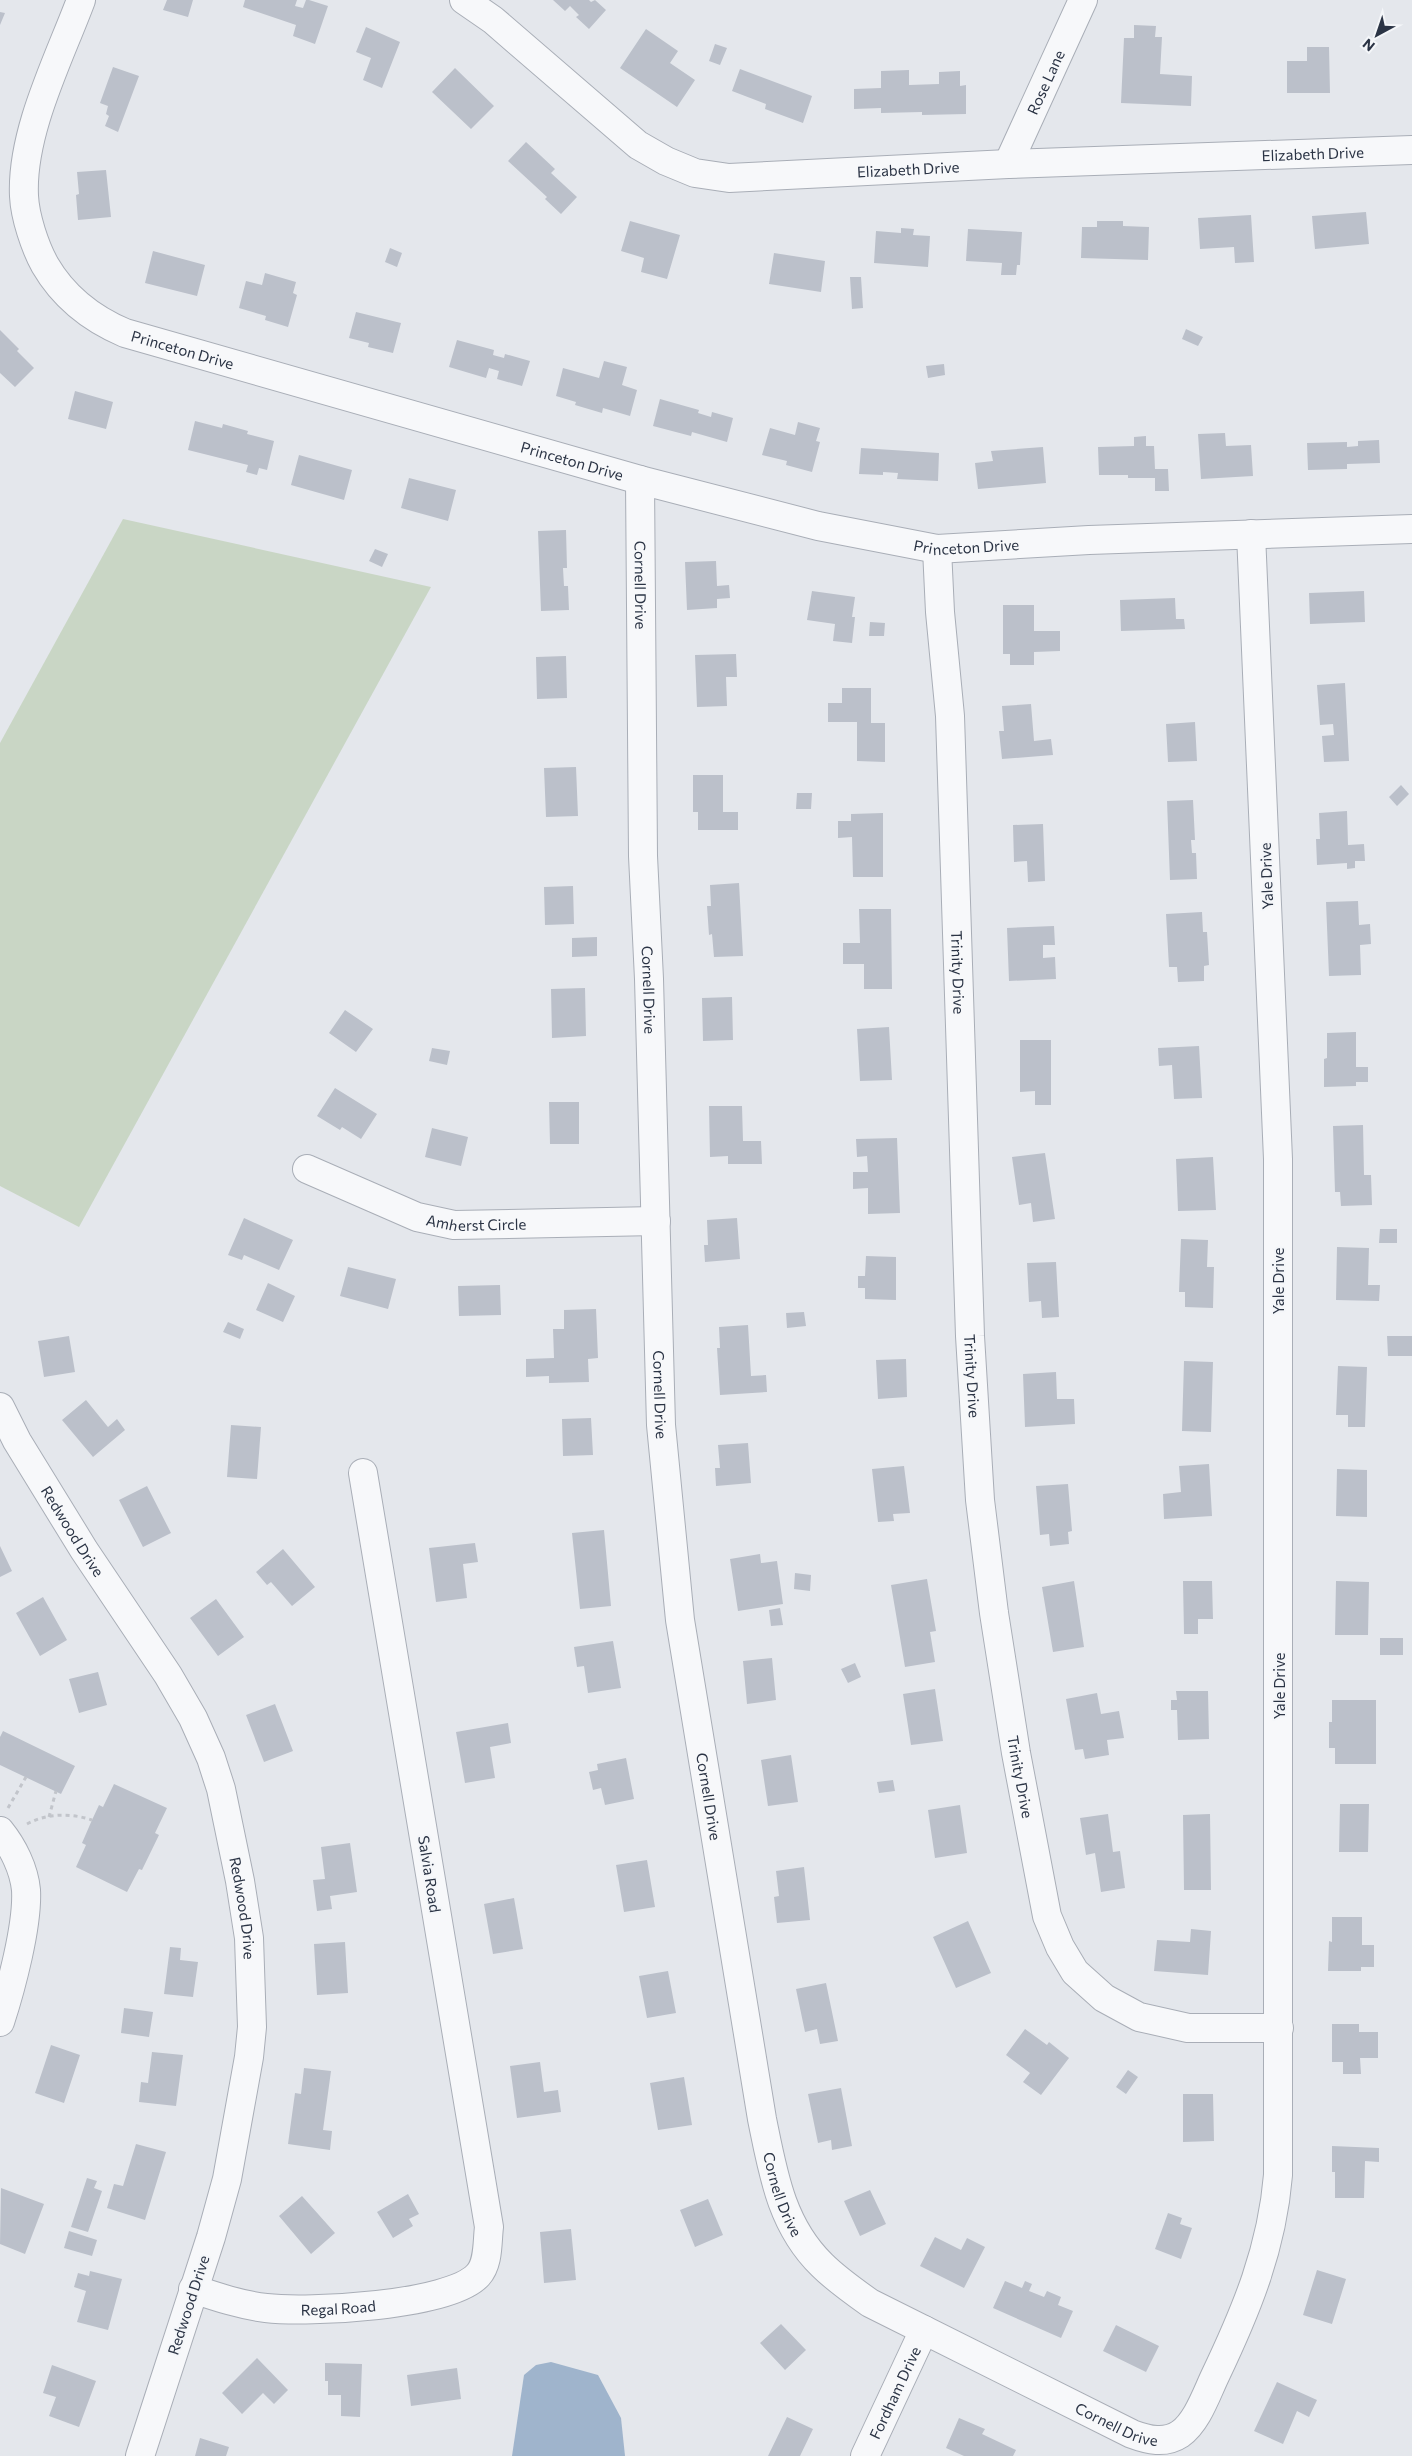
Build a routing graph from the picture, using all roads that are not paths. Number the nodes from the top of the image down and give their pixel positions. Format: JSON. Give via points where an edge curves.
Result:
{"nodes":[{"id":1,"x":81,"y":0,"type":"edge"},
{"id":2,"x":464,"y":0,"type":"edge"},
{"id":3,"x":1083,"y":0,"type":"edge"},
{"id":4,"x":1412,"y":150,"type":"edge"},
{"id":5,"x":1008,"y":164,"type":"junction"},
{"id":6,"x":640,"y":480,"type":"junction"},
{"id":7,"x":1412,"y":529,"type":"edge"},
{"id":8,"x":1251,"y":534,"type":"junction"},
{"id":9,"x":937,"y":549,"type":"junction"},
{"id":10,"x":307,"y":1169,"type":"dead end"},
{"id":11,"x":656,"y":1221,"type":"junction"},
{"id":12,"x":0,"y":1407,"type":"edge"},
{"id":13,"x":363,"y":1473,"type":"dead end"},
{"id":14,"x":10,"y":1823,"type":"edge"},
{"id":15,"x":0,"y":2022,"type":"edge"},
{"id":16,"x":1279,"y":2028,"type":"junction"},
{"id":17,"x":479,"y":2273,"type":"joint"},
{"id":18,"x":193,"y":2288,"type":"junction"},
{"id":19,"x":924,"y":2330,"type":"junction"},
{"id":20,"x":140,"y":2456,"type":"edge"},
{"id":21,"x":865,"y":2456,"type":"edge"}],
"edges":[{"from":1,"to":6,"type":"street","name":"Princeton Drive","via":[[34,123],[24,198],[39,254],[61,288],[83,308],[104,324],[154,343]]},
{"from":2,"to":5,"type":"street","name":"Elizabeth Drive","via":[[493,20],[638,145],[695,173],[729,178]]},
{"from":3,"to":5,"type":"street","name":"Rose Lane"},
{"from":4,"to":5,"type":"street","name":"Elizabeth Drive"},
{"from":6,"to":9,"type":"street","name":"Princeton Drive","via":[[818,526]]},
{"from":6,"to":11,"type":"street","name":"Cornell Drive","via":[[643,856]]},
{"from":7,"to":8,"type":"street","name":"Princeton Drive"},
{"from":8,"to":9,"type":"street","name":"Princeton Drive"},
{"from":8,"to":16,"type":"street","name":"Yale Drive","via":[[1278,1159]]},
{"from":9,"to":16,"type":"street","name":"Trinity Drive","via":[[950,716],[970,1327],[981,1509],[1016,1753],[1047,1916],[1075,1972],[1104,1998],[1131,2013],[1188,2028]]},
{"from":10,"to":11,"type":"street","name":"Amherst Circle","via":[[417,1217],[454,1225]]},
{"from":11,"to":19,"type":"street","name":"Cornell Drive","via":[[661,1425],[676,1590],[771,2166],[786,2216],[821,2264],[870,2303]]},
{"from":12,"to":18,"type":"street","name":"Redwood Drive","via":[[17,1441],[84,1550],[178,1692],[211,1758],[221,1789],[249,1938],[252,2027],[227,2179]]},
{"from":13,"to":17,"type":"street","name":"Salvia Road","via":[[489,2227],[486,2260]]},
{"from":14,"to":15,"type":"street","via":[[11,1846],[24,1879],[26,1905],[16,1962]]},
{"from":16,"to":19,"type":"street","name":"Cornell Drive","via":[[1278,2175],[1265,2251],[1257,2279],[1228,2348],[1204,2400],[1181,2434],[1170,2440],[1160,2440],[1132,2434]]},
{"from":17,"to":18,"type":"street","name":"Regal Road","via":[[458,2288],[423,2299],[338,2307],[268,2308],[234,2303]]},
{"from":18,"to":20,"type":"street","name":"Redwood Drive"},
{"from":19,"to":21,"type":"street","name":"Fordham Drive"}]}
